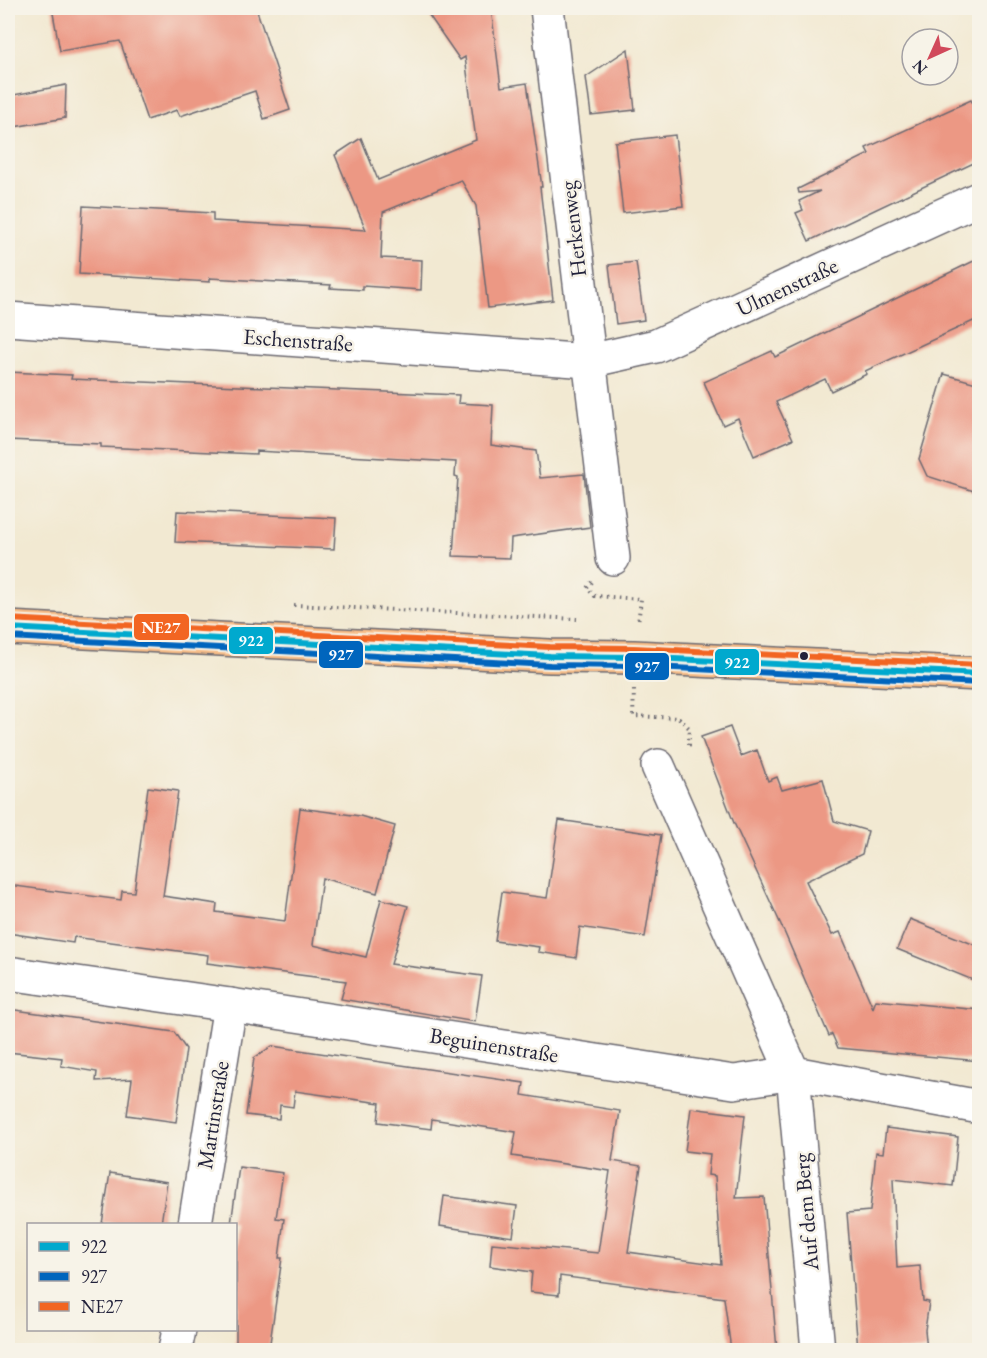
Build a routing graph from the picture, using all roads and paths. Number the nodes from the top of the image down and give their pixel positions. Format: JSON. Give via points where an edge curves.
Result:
{"nodes":[{"id":1,"x":547,"y":8,"type":"edge"},
{"id":2,"x":980,"y":198,"type":"edge"},
{"id":3,"x":8,"y":319,"type":"edge"},
{"id":4,"x":589,"y":361,"type":"junction"},
{"id":5,"x":613,"y":558,"type":"dead end"},
{"id":6,"x":282,"y":605,"type":"dead end"},
{"id":7,"x":579,"y":619,"type":"dead end"},
{"id":8,"x":638,"y":622,"type":"dead end"},
{"id":9,"x":650,"y":623,"type":"dead end"},
{"id":10,"x":8,"y":628,"type":"edge"},
{"id":11,"x":980,"y":674,"type":"edge"},
{"id":12,"x":658,"y":766,"type":"dead end"},
{"id":13,"x":8,"y":973,"type":"edge"},
{"id":14,"x":230,"y":1005,"type":"junction"},
{"id":15,"x":793,"y":1073,"type":"junction"},
{"id":16,"x":980,"y":1107,"type":"edge"},
{"id":17,"x":195,"y":1223,"type":"edge"},
{"id":18,"x":179,"y":1331,"type":"edge"},
{"id":19,"x":175,"y":1350,"type":"edge"},
{"id":20,"x":818,"y":1350,"type":"edge"}],
"edges":[{"from":1,"to":4,"type":"street","name":"Herkenweg"},
{"from":2,"to":4,"type":"street","name":"Ulmenstraße","via":[[657,346]]},
{"from":3,"to":4,"type":"street","name":"Eschenstraße"},
{"from":4,"to":5,"type":"street","name":"Herkenweg"},
{"from":6,"to":7,"type":"path"},
{"from":8,"to":9,"type":"path"},
{"from":10,"to":11,"type":"main road"},
{"from":12,"to":15,"type":"street"},
{"from":13,"to":14,"type":"street","name":"Beguinenstraße"},
{"from":14,"to":15,"type":"street","name":"Beguinenstraße","via":[[734,1082]]},
{"from":14,"to":17,"type":"street","name":"Martinstraße"},
{"from":15,"to":16,"type":"street","name":"Beguinenstraße"},
{"from":15,"to":20,"type":"street","name":"Auf dem Berg"},
{"from":18,"to":19,"type":"street"}]}
